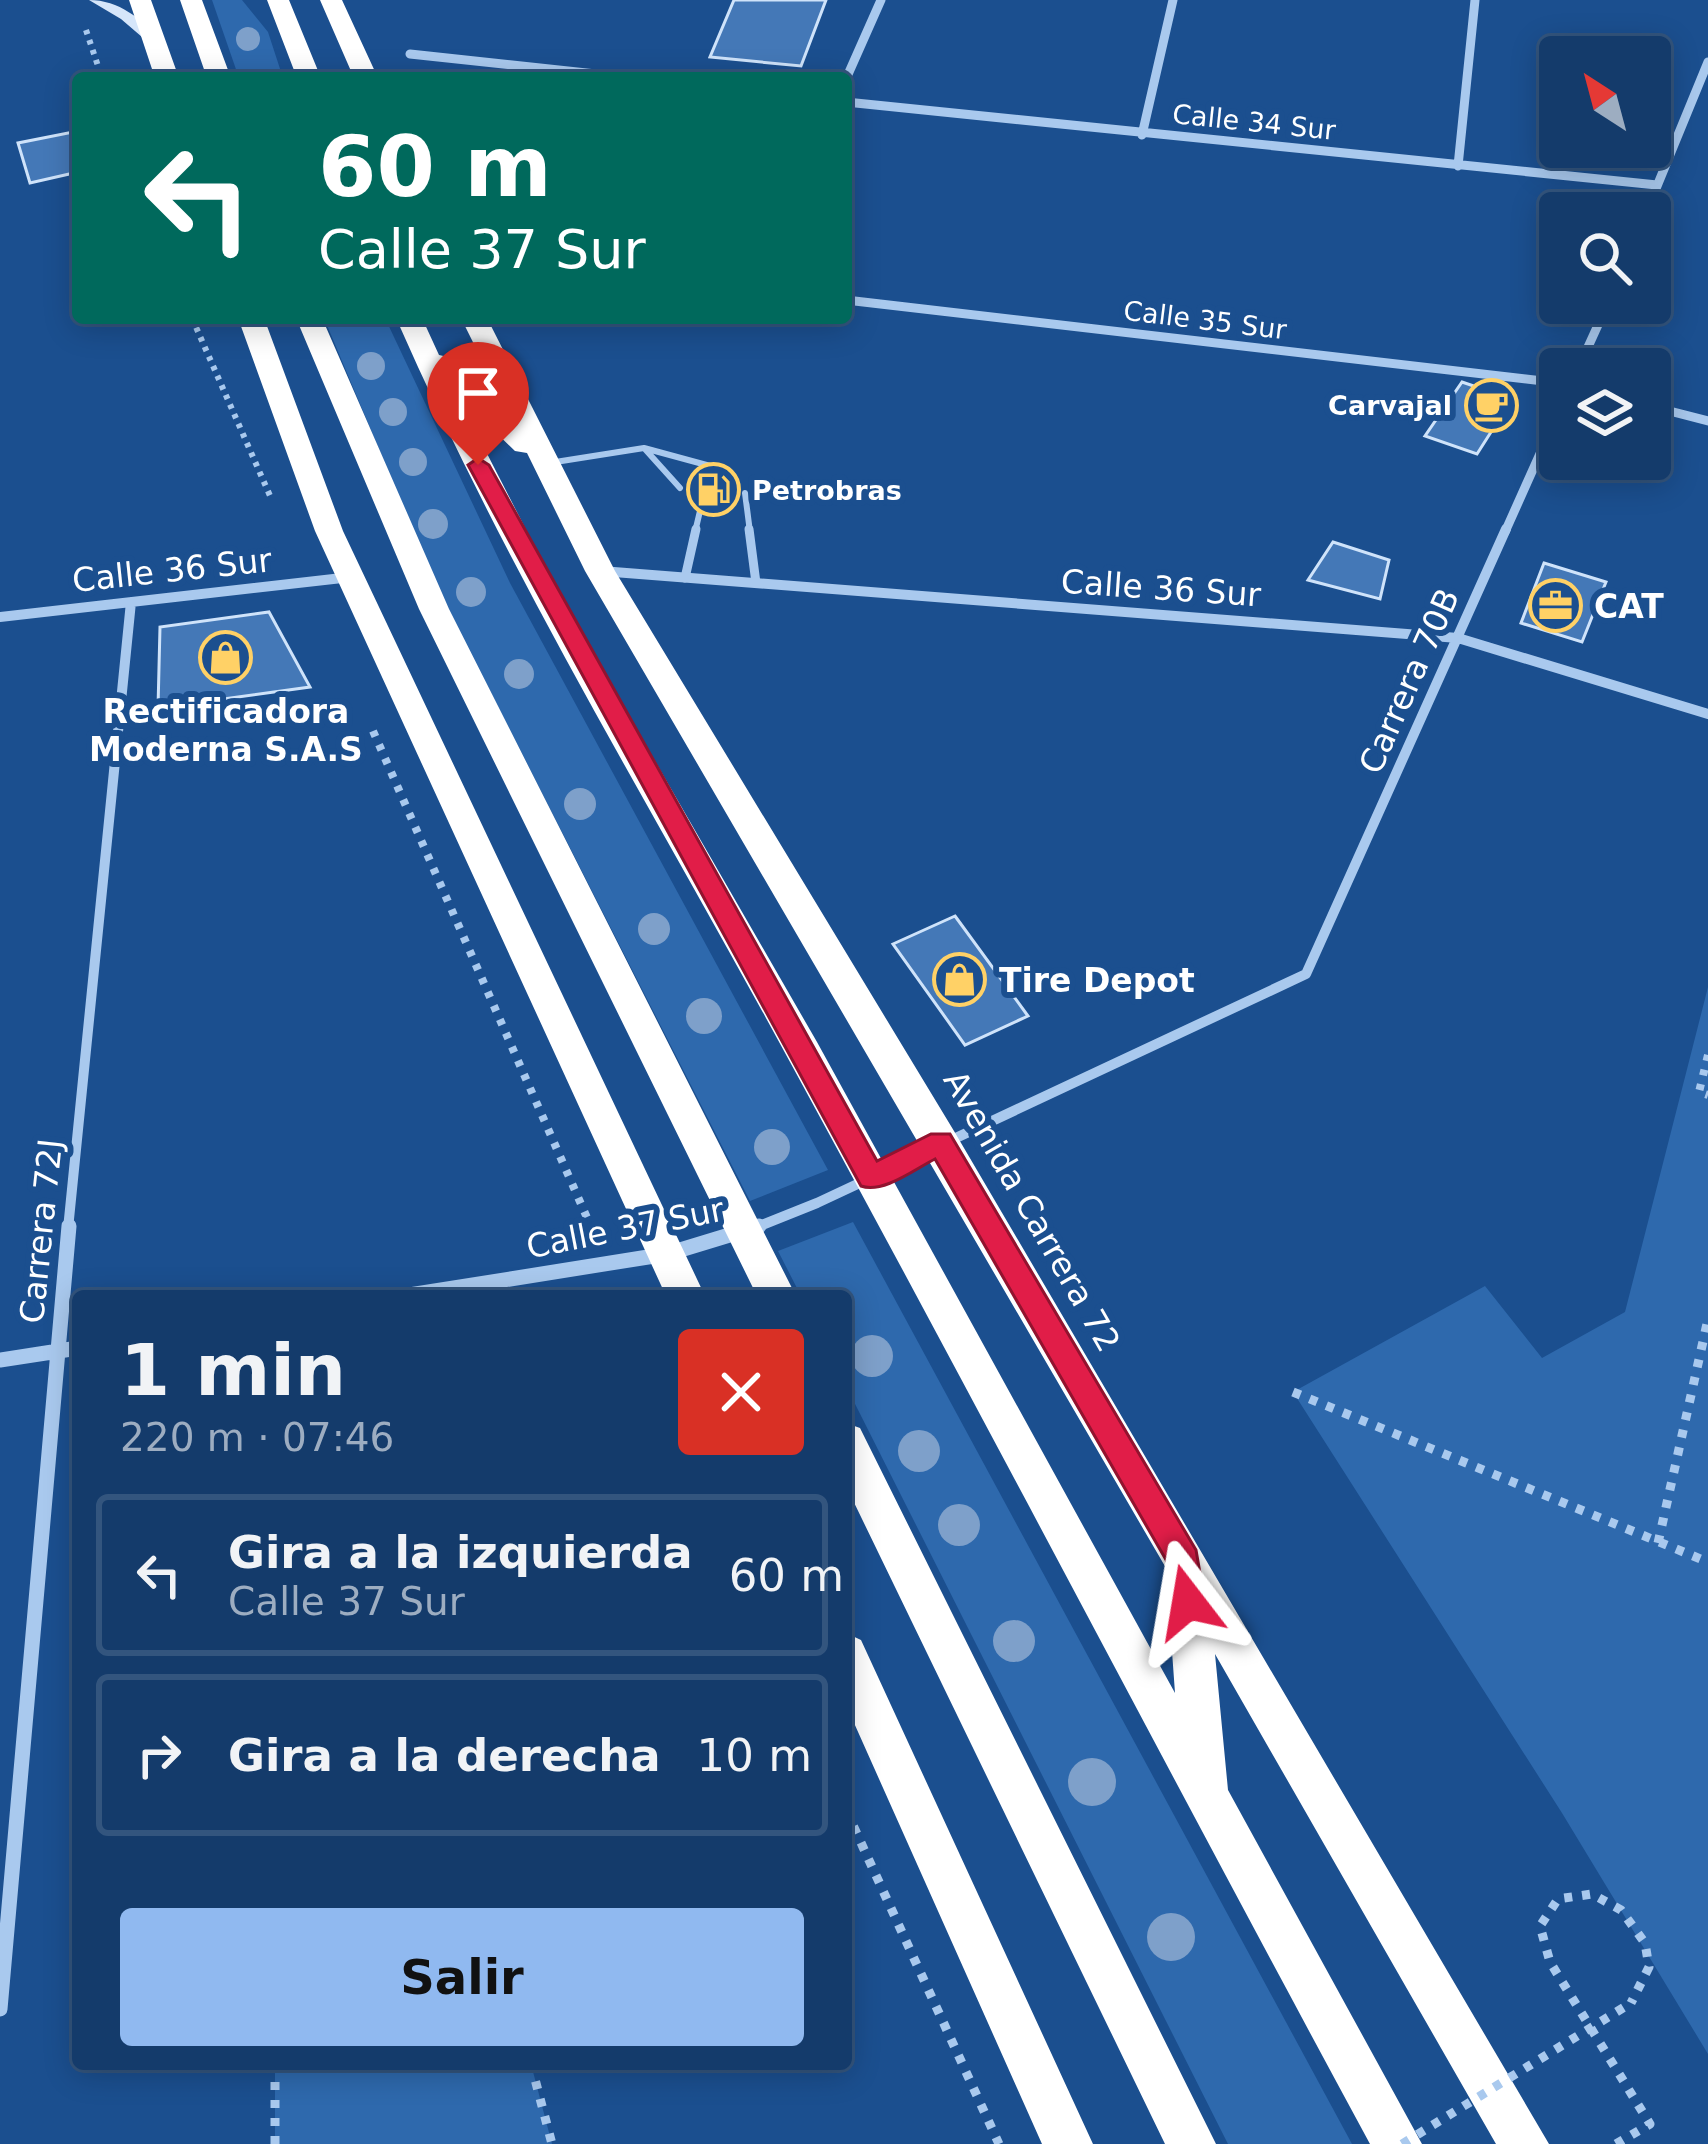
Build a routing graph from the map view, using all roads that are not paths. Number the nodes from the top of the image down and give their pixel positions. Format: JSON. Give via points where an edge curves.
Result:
{"nodes":[{"id":1,"x":95,"y":0,"type":"edge"},
{"id":2,"x":140,"y":0,"type":"edge"},
{"id":3,"x":190,"y":0,"type":"edge"},
{"id":4,"x":278,"y":0,"type":"edge"},
{"id":5,"x":331,"y":0,"type":"edge"},
{"id":6,"x":881,"y":0,"type":"edge"},
{"id":7,"x":1173,"y":0,"type":"edge"},
{"id":8,"x":1475,"y":0,"type":"edge"},
{"id":9,"x":344,"y":29,"type":"junction"},
{"id":10,"x":154,"y":40,"type":"junction"},
{"id":11,"x":410,"y":54,"type":"dead end"},
{"id":12,"x":337,"y":62,"type":"dead end"},
{"id":13,"x":1708,"y":62,"type":"edge"},
{"id":14,"x":165,"y":72,"type":"edge"},
{"id":15,"x":217,"y":72,"type":"edge"},
{"id":16,"x":307,"y":72,"type":"edge"},
{"id":17,"x":363,"y":72,"type":"edge"},
{"id":18,"x":577,"y":72,"type":"edge"},
{"id":19,"x":849,"y":72,"type":"edge"},
{"id":20,"x":852,"y":103,"type":"edge"},
{"id":21,"x":1142,"y":135,"type":"junction"},
{"id":22,"x":1459,"y":166,"type":"junction"},
{"id":23,"x":1658,"y":185,"type":"junction"},
{"id":24,"x":1655,"y":192,"type":"edge"},
{"id":25,"x":852,"y":300,"type":"edge"},
{"id":26,"x":253,"y":324,"type":"edge"},
{"id":27,"x":280,"y":324,"type":"edge"},
{"id":28,"x":310,"y":324,"type":"edge"},
{"id":29,"x":477,"y":324,"type":"edge"},
{"id":30,"x":415,"y":332,"type":"edge"},
{"id":31,"x":1539,"y":381,"type":"edge"},
{"id":32,"x":332,"y":382,"type":"junction"},
{"id":33,"x":1671,"y":412,"type":"edge"},
{"id":34,"x":1708,"y":422,"type":"edge"},
{"id":35,"x":644,"y":448,"type":"junction"},
{"id":36,"x":1539,"y":456,"type":"edge"},
{"id":37,"x":545,"y":464,"type":"junction"},
{"id":38,"x":725,"y":470,"type":"dead end"},
{"id":39,"x":680,"y":488,"type":"dead end"},
{"id":40,"x":745,"y":493,"type":"dead end"},
{"id":41,"x":700,"y":511,"type":"dead end"},
{"id":42,"x":600,"y":571,"type":"junction"},
{"id":43,"x":351,"y":578,"type":"junction"},
{"id":44,"x":685,"y":578,"type":"junction"},
{"id":45,"x":756,"y":583,"type":"junction"},
{"id":46,"x":131,"y":602,"type":"junction"},
{"id":47,"x":0,"y":617,"type":"edge"},
{"id":48,"x":1458,"y":638,"type":"junction"},
{"id":49,"x":1708,"y":714,"type":"edge"},
{"id":50,"x":1306,"y":974,"type":"joint"},
{"id":51,"x":940,"y":1142,"type":"junction"},
{"id":52,"x":872,"y":1178,"type":"junction"},
{"id":53,"x":746,"y":1231,"type":"junction"},
{"id":54,"x":668,"y":1254,"type":"junction"},
{"id":55,"x":441,"y":1290,"type":"edge"},
{"id":56,"x":683,"y":1290,"type":"edge"},
{"id":57,"x":774,"y":1290,"type":"edge"},
{"id":58,"x":72,"y":1349,"type":"edge"},
{"id":59,"x":56,"y":1352,"type":"junction"},
{"id":60,"x":0,"y":1360,"type":"edge"},
{"id":61,"x":852,"y":1454,"type":"edge"},
{"id":62,"x":1184,"y":1562,"type":"junction"},
{"id":63,"x":852,"y":1668,"type":"edge"},
{"id":64,"x":1208,"y":1802,"type":"junction"},
{"id":65,"x":0,"y":2008,"type":"edge"},
{"id":66,"x":1150,"y":2062,"type":"junction"},
{"id":67,"x":1068,"y":2144,"type":"edge"},
{"id":68,"x":1162,"y":2144,"type":"edge"},
{"id":69,"x":1191,"y":2144,"type":"edge"},
{"id":70,"x":1400,"y":2144,"type":"edge"},
{"id":71,"x":1524,"y":2144,"type":"edge"}],
"edges":[{"from":1,"to":10,"type":"street"},
{"from":2,"to":10,"type":"highway"},
{"from":3,"to":15,"type":"highway"},
{"from":4,"to":16,"type":"highway"},
{"from":5,"to":9,"type":"highway"},
{"from":6,"to":19,"type":"street"},
{"from":7,"to":21,"type":"street"},
{"from":8,"to":22,"type":"street"},
{"from":9,"to":12,"type":"highway"},
{"from":9,"to":17,"type":"highway"},
{"from":10,"to":14,"type":"highway"},
{"from":11,"to":18,"type":"street"},
{"from":13,"to":23,"type":"street"},
{"from":20,"to":21,"type":"street","name":"Calle 34 Sur"},
{"from":21,"to":22,"type":"street","name":"Calle 34 Sur"},
{"from":22,"to":23,"type":"street","name":"Calle 34 Sur"},
{"from":23,"to":24,"type":"street"},
{"from":25,"to":31,"type":"street","name":"Calle 35 Sur"},
{"from":26,"to":43,"type":"highway"},
{"from":27,"to":32,"type":"highway"},
{"from":28,"to":32,"type":"highway"},
{"from":29,"to":37,"type":"highway","name":"Avenida Carrera 72"},
{"from":30,"to":37,"type":"highway"},
{"from":30,"to":52,"type":"highway","via":[[532,565]]},
{"from":32,"to":53,"type":"highway","via":[[472,688]]},
{"from":33,"to":34,"type":"street"},
{"from":35,"to":37,"type":"lane"},
{"from":35,"to":38,"type":"lane"},
{"from":35,"to":39,"type":"lane"},
{"from":36,"to":48,"type":"street","name":"Carrera 70B"},
{"from":37,"to":42,"type":"highway","name":"Avenida Carrera 72"},
{"from":40,"to":45,"type":"lane"},
{"from":41,"to":44,"type":"lane"},
{"from":42,"to":44,"type":"street","name":"Calle 36 Sur"},
{"from":42,"to":51,"type":"highway","name":"Avenida Carrera 72"},
{"from":43,"to":46,"type":"street","name":"Calle 36 Sur"},
{"from":43,"to":54,"type":"highway"},
{"from":44,"to":45,"type":"street","name":"Calle 36 Sur"},
{"from":45,"to":48,"type":"street","name":"Calle 36 Sur"},
{"from":46,"to":47,"type":"street","name":"Calle 36 Sur"},
{"from":46,"to":59,"type":"street","name":"Carrera 72J"},
{"from":48,"to":49,"type":"street","name":"Calle 36 Sur"},
{"from":48,"to":50,"type":"street","name":"Carrera 70B"},
{"from":50,"to":51,"type":"street","name":"Calle 37 Sur"},
{"from":51,"to":52,"type":"street","name":"Calle 37 Sur"},
{"from":51,"to":62,"type":"highway","name":"Avenida Carrera 72"},
{"from":52,"to":53,"type":"street","name":"Calle 37 Sur"},
{"from":52,"to":64,"type":"highway"},
{"from":53,"to":54,"type":"street","name":"Calle 37 Sur"},
{"from":53,"to":57,"type":"highway"},
{"from":54,"to":55,"type":"street","name":"Calle 37 Sur"},
{"from":54,"to":56,"type":"highway"},
{"from":58,"to":59,"type":"street"},
{"from":59,"to":60,"type":"street"},
{"from":59,"to":65,"type":"street","name":"Carrera 72J"},
{"from":61,"to":66,"type":"highway"},
{"from":62,"to":64,"type":"highway"},
{"from":62,"to":71,"type":"highway","name":"Avenida Carrera 72"},
{"from":63,"to":67,"type":"highway"},
{"from":64,"to":70,"type":"highway"},
{"from":66,"to":68,"type":"highway"},
{"from":66,"to":69,"type":"highway"}]}
